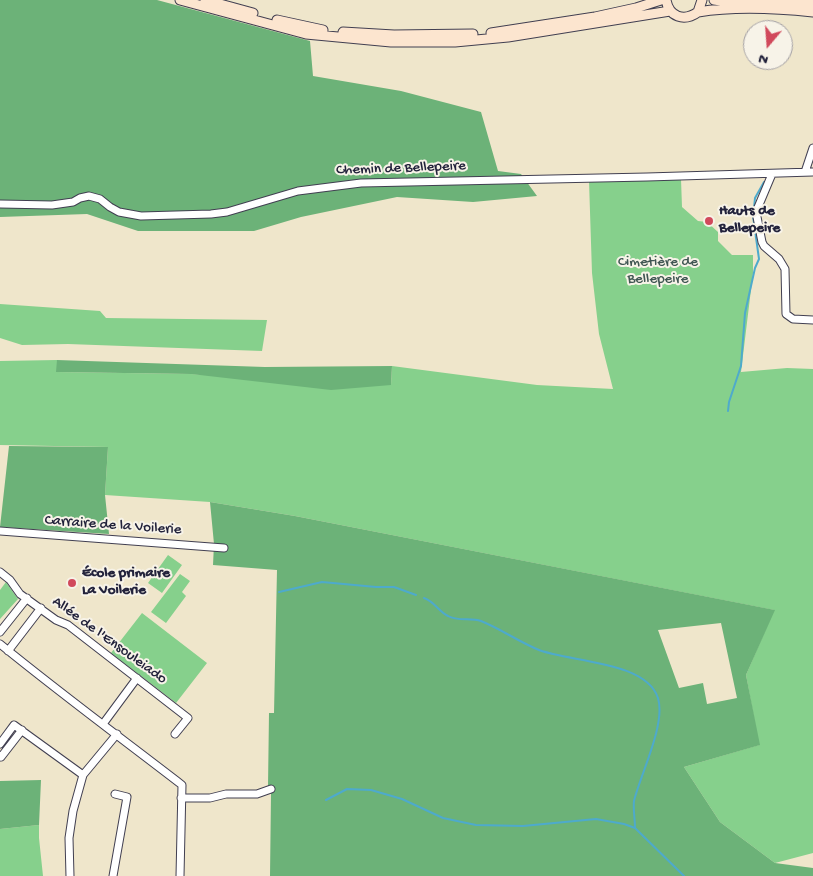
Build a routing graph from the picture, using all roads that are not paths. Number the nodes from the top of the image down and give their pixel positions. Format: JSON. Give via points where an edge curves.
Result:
{"nodes":[{"id":1,"x":180,"y":0,"type":"edge"},
{"id":2,"x":205,"y":0,"type":"edge"},
{"id":3,"x":660,"y":0,"type":"edge"},
{"id":4,"x":666,"y":0,"type":"edge"},
{"id":5,"x":702,"y":0,"type":"edge"},
{"id":6,"x":714,"y":0,"type":"edge"},
{"id":7,"x":813,"y":4,"type":"edge"},
{"id":8,"x":670,"y":11,"type":"junction"},
{"id":9,"x":698,"y":12,"type":"junction"},
{"id":10,"x":813,"y":12,"type":"edge"},
{"id":11,"x":813,"y":148,"type":"edge"},
{"id":12,"x":809,"y":172,"type":"edge"},
{"id":13,"x":772,"y":174,"type":"junction"},
{"id":14,"x":0,"y":204,"type":"edge"},
{"id":15,"x":813,"y":320,"type":"edge"},
{"id":16,"x":0,"y":531,"type":"edge"},
{"id":17,"x":224,"y":548,"type":"dead end"},
{"id":18,"x":0,"y":572,"type":"edge"},
{"id":19,"x":27,"y":598,"type":"junction"},
{"id":20,"x":41,"y":608,"type":"junction"},
{"id":21,"x":0,"y":632,"type":"edge"},
{"id":22,"x":0,"y":645,"type":"edge"},
{"id":23,"x":8,"y":650,"type":"junction"},
{"id":24,"x":136,"y":678,"type":"junction"},
{"id":25,"x":103,"y":724,"type":"junction"},
{"id":26,"x":22,"y":730,"type":"junction"},
{"id":27,"x":117,"y":734,"type":"junction"},
{"id":28,"x":175,"y":734,"type":"dead end"},
{"id":29,"x":0,"y":744,"type":"edge"},
{"id":30,"x":0,"y":756,"type":"edge"},
{"id":31,"x":83,"y":775,"type":"junction"},
{"id":32,"x":271,"y":789,"type":"dead end"},
{"id":33,"x":115,"y":794,"type":"dead end"},
{"id":34,"x":181,"y":798,"type":"junction"},
{"id":35,"x":70,"y":876,"type":"edge"},
{"id":36,"x":113,"y":876,"type":"edge"},
{"id":37,"x":180,"y":876,"type":"edge"}],
"edges":[{"from":1,"to":8,"type":"main road","via":[[306,34],[391,42],[455,42],[508,37]]},
{"from":2,"to":3,"type":"main road","via":[[341,32],[466,35],[595,17]]},
{"from":4,"to":8,"type":"main road"},
{"from":5,"to":9,"type":"main road"},
{"from":6,"to":7,"type":"main road"},
{"from":8,"to":9,"type":"main road","via":[[687,18]]},
{"from":9,"to":10,"type":"main road","via":[[752,9]]},
{"from":11,"to":12,"type":"street"},
{"from":12,"to":13,"type":"street","name":"Chemin de Bellepeire"},
{"from":13,"to":14,"type":"street","name":"Chemin de Bellepeire","via":[[361,183],[298,191],[211,214],[141,216],[119,212],[100,199],[89,196],[52,205]]},
{"from":13,"to":15,"type":"street","via":[[756,209],[762,242],[785,269],[786,314],[793,319]]},
{"from":16,"to":17,"type":"street","name":"Carraire de la Voilerie"},
{"from":18,"to":19,"type":"street","name":"Allée de l'Ensouleiado"},
{"from":19,"to":20,"type":"street","name":"Allée de l'Ensouleiado"},
{"from":19,"to":21,"type":"street"},
{"from":20,"to":23,"type":"street"},
{"from":20,"to":24,"type":"street","name":"Allée de l'Ensouleiado"},
{"from":22,"to":23,"type":"street"},
{"from":23,"to":25,"type":"street"},
{"from":24,"to":25,"type":"street"},
{"from":24,"to":28,"type":"street","name":"Allée de l'Ensouleiado","via":[[188,718]]},
{"from":25,"to":27,"type":"street"},
{"from":26,"to":29,"type":"street","via":[[14,725]]},
{"from":26,"to":30,"type":"street"},
{"from":26,"to":31,"type":"street"},
{"from":27,"to":31,"type":"street"},
{"from":27,"to":34,"type":"street","via":[[182,785]]},
{"from":31,"to":35,"type":"street","via":[[69,838]]},
{"from":32,"to":34,"type":"street","via":[[257,794]]},
{"from":33,"to":36,"type":"street","via":[[127,797]]},
{"from":34,"to":37,"type":"street"}]}
